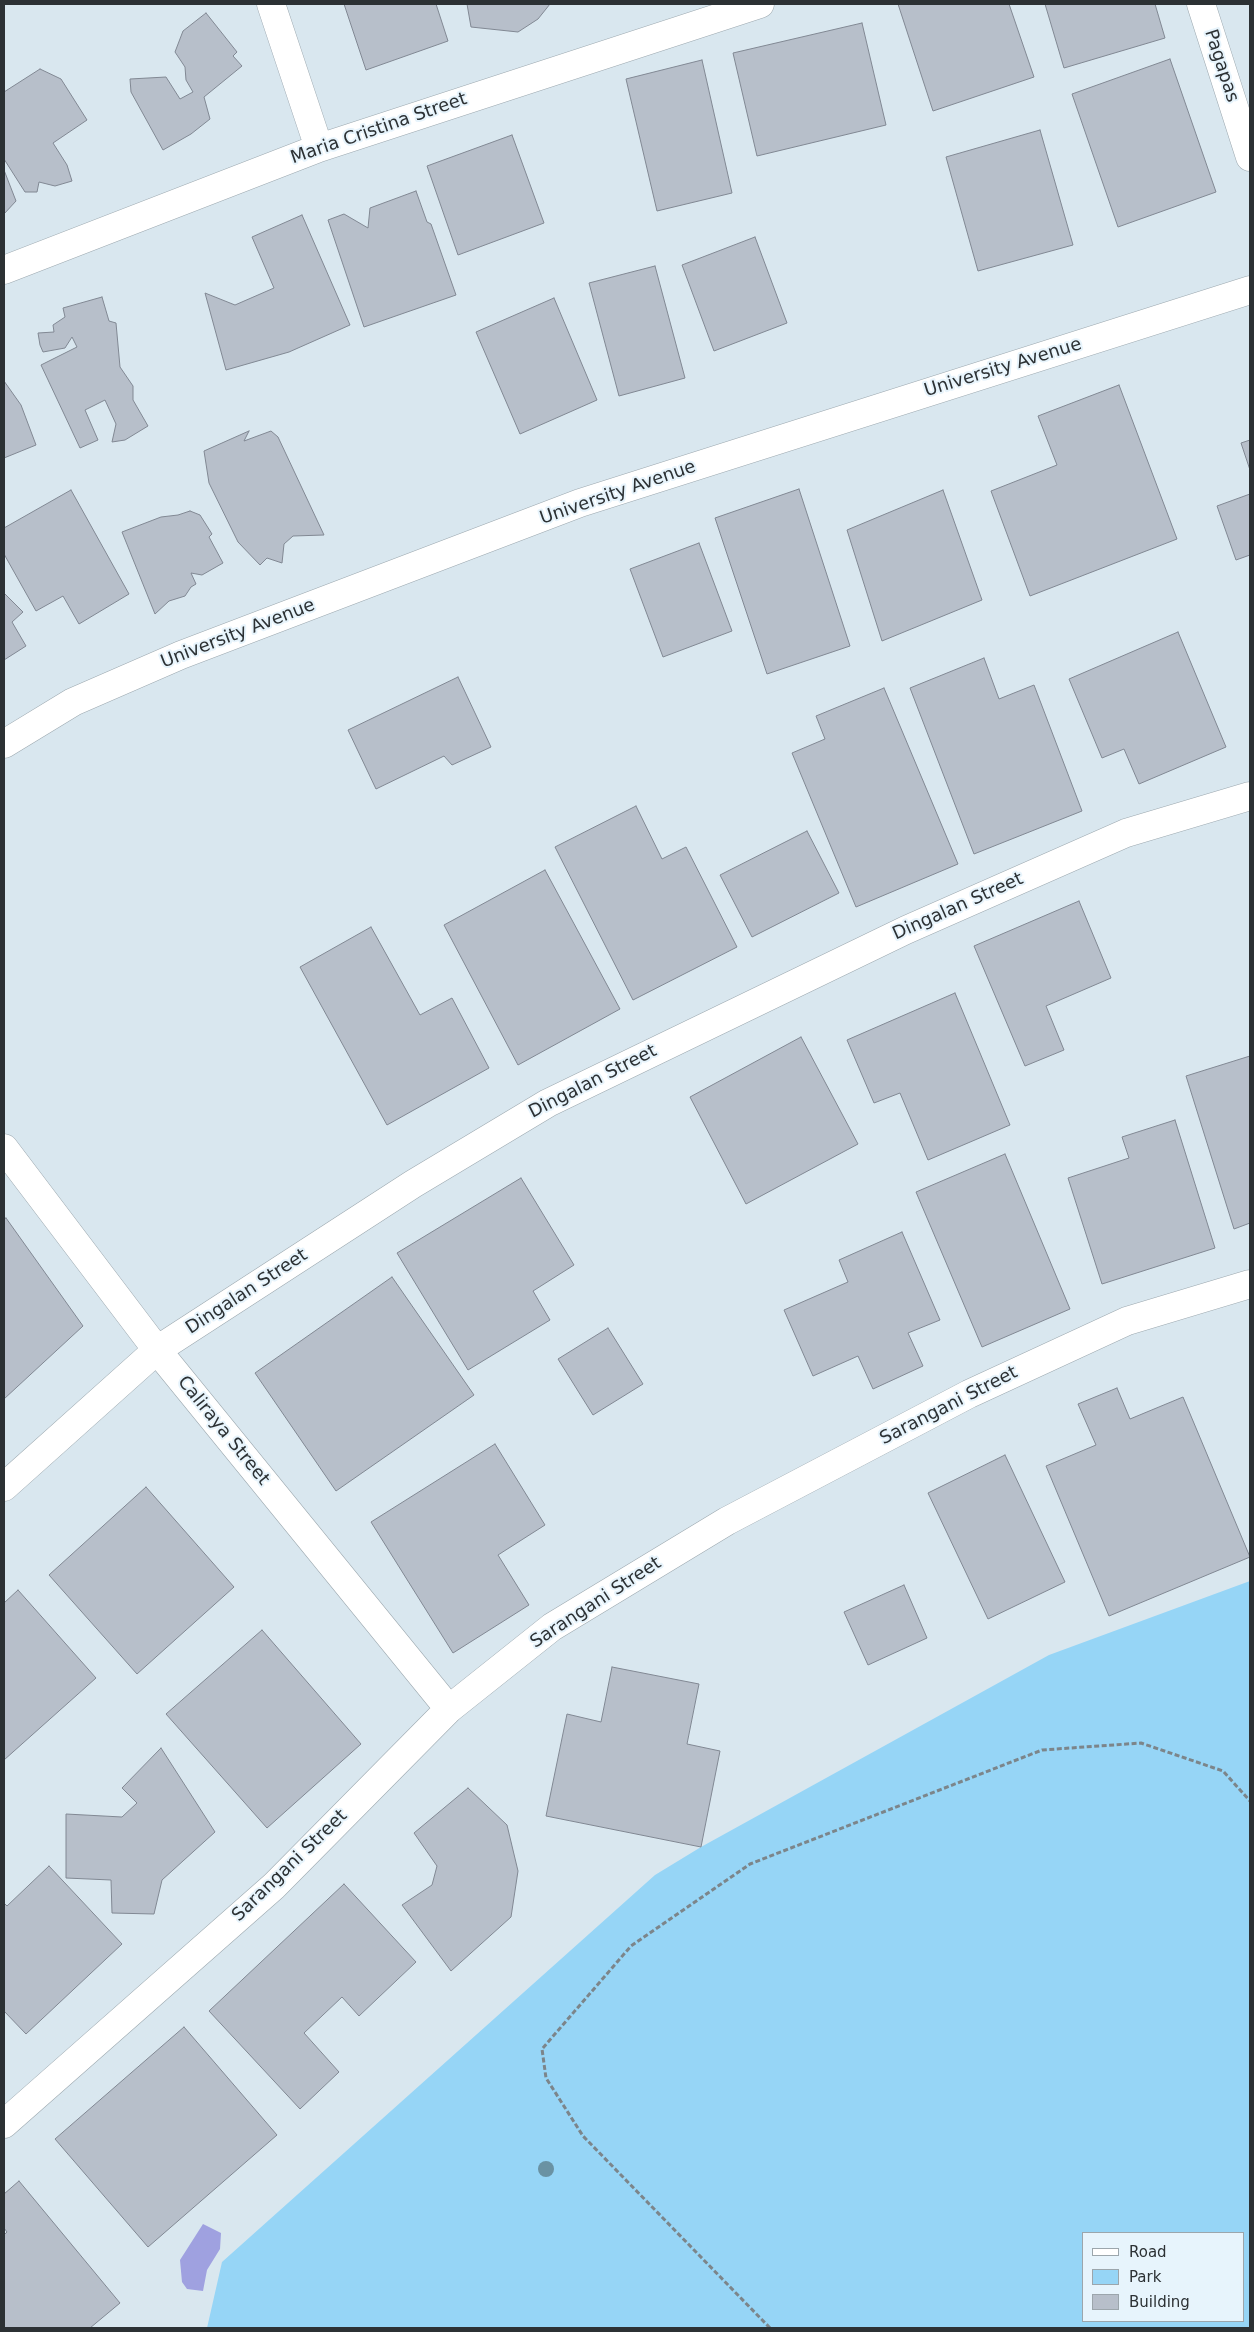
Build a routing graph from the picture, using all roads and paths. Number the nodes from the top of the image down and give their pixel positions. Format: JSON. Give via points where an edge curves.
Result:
{"nodes":[{"id":1,"x":271,"y":4,"type":"edge"},
{"id":2,"x":760,"y":4,"type":"edge"},
{"id":3,"x":1201,"y":4,"type":"edge"},
{"id":4,"x":319,"y":148,"type":"junction"},
{"id":5,"x":1250,"y":157,"type":"edge"},
{"id":6,"x":4,"y":270,"type":"edge"},
{"id":7,"x":1250,"y":290,"type":"edge"},
{"id":8,"x":4,"y":744,"type":"edge"},
{"id":9,"x":1250,"y":796,"type":"edge"},
{"id":10,"x":4,"y":1148,"type":"edge"},
{"id":11,"x":1250,"y":1284,"type":"edge"},
{"id":12,"x":157,"y":1350,"type":"junction"},
{"id":13,"x":4,"y":1487,"type":"edge"},
{"id":14,"x":449,"y":1709,"type":"junction"},
{"id":15,"x":1250,"y":1801,"type":"edge"},
{"id":16,"x":4,"y":2124,"type":"edge"},
{"id":17,"x":770,"y":2328,"type":"edge"}],
"edges":[{"from":1,"to":4,"type":"street"},
{"from":2,"to":4,"type":"street","name":"Maria Cristina Street"},
{"from":3,"to":5,"type":"street","name":"Pagapas"},
{"from":4,"to":6,"type":"street","name":"Maria Cristina Street"},
{"from":7,"to":8,"type":"street","name":"University Avenue","via":[[580,503],[181,655],[73,702]]},
{"from":9,"to":12,"type":"street","name":"Dingalan Street","via":[[1126,833],[906,930],[548,1103],[413,1184]]},
{"from":10,"to":12,"type":"street","name":"Caliraya Street"},
{"from":11,"to":14,"type":"street","name":"Sarangani Street","via":[[1127,1321],[969,1394],[736,1516],[552,1627]]},
{"from":12,"to":13,"type":"street","name":"Dingalan Street"},
{"from":12,"to":14,"type":"street","name":"Caliraya Street"},
{"from":14,"to":16,"type":"street","name":"Sarangani Street","via":[[274,1886]]},
{"from":15,"to":17,"type":"path","via":[[1223,1771],[1141,1742],[1042,1750],[750,1864],[631,1946],[542,2048],[546,2078],[583,2136]]}]}
